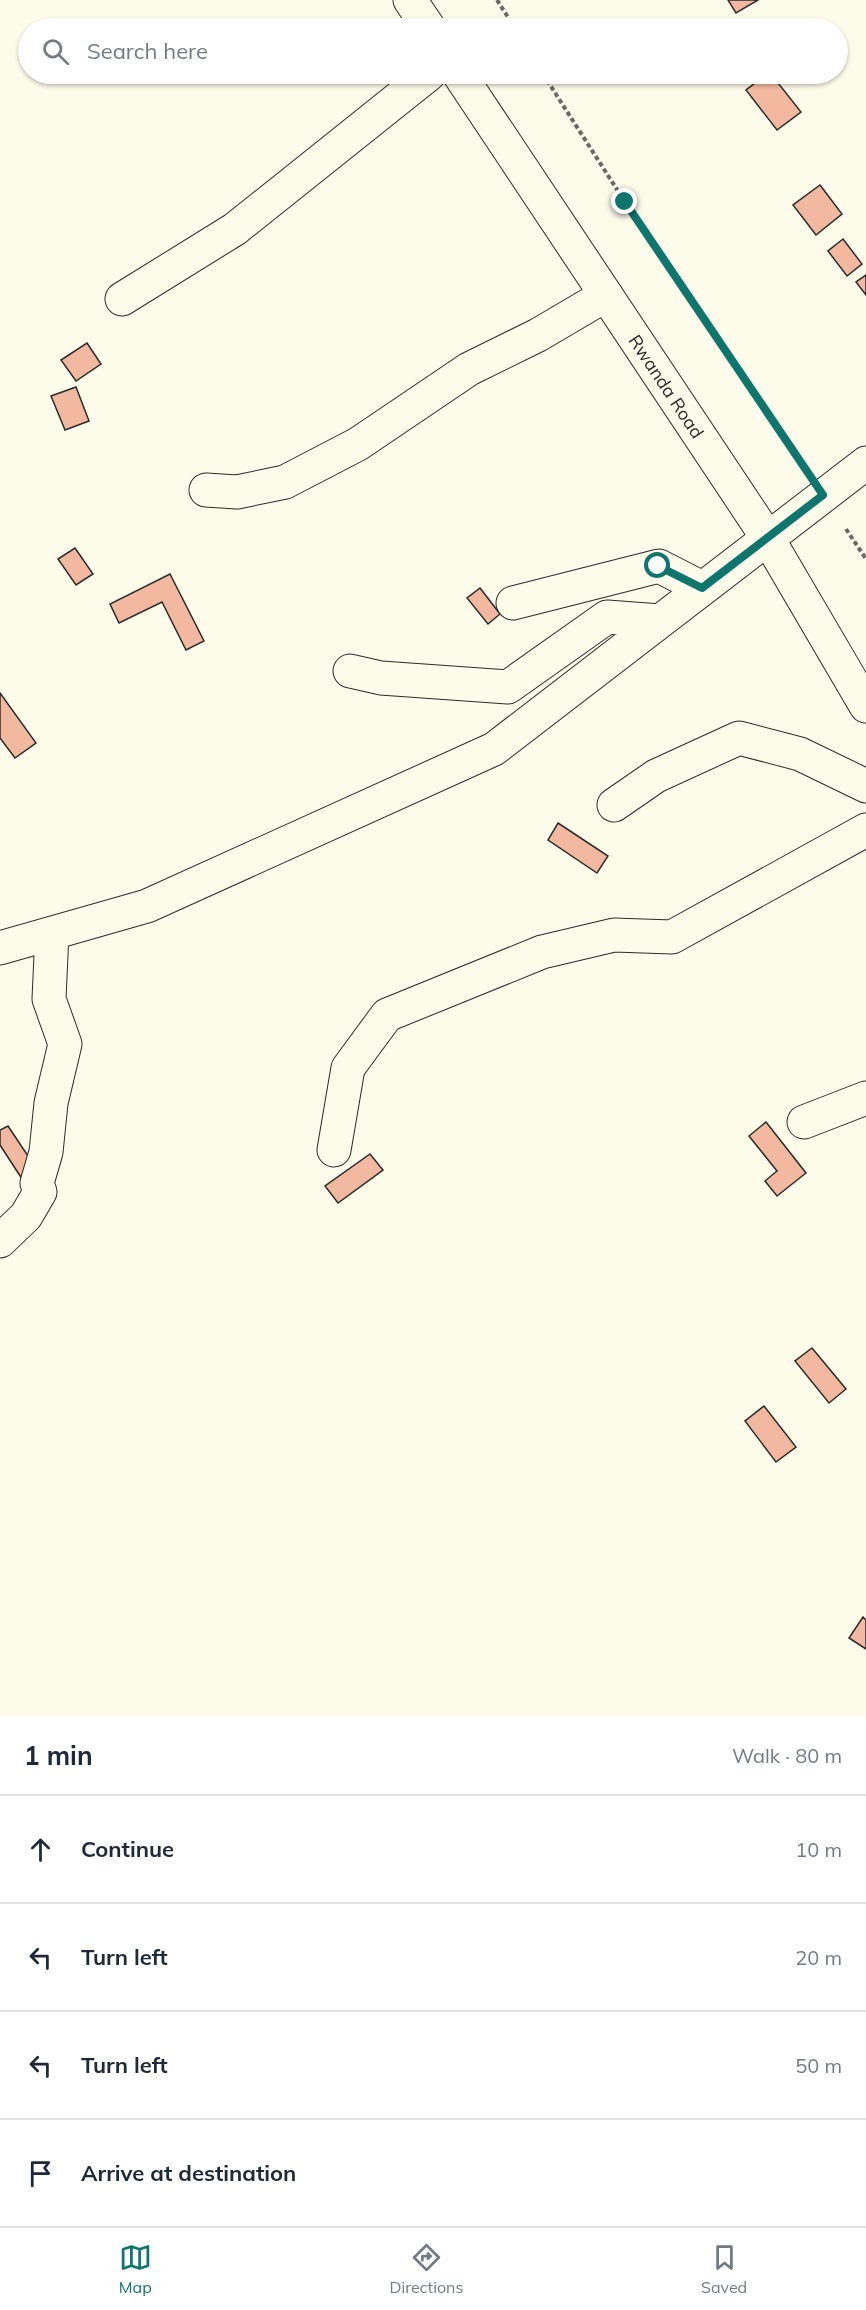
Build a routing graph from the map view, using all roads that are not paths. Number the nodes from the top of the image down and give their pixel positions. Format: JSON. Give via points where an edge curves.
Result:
{"nodes":[{"id":1,"x":410,"y":0,"type":"edge"},
{"id":2,"x":422,"y":18,"type":"edge"},
{"id":3,"x":416,"y":84,"type":"edge"},
{"id":4,"x":466,"y":84,"type":"edge"},
{"id":5,"x":606,"y":295,"type":"junction"},
{"id":6,"x":122,"y":299,"type":"dead end"},
{"id":7,"x":866,"y":463,"type":"edge"},
{"id":8,"x":206,"y":490,"type":"dead end"},
{"id":9,"x":767,"y":537,"type":"junction"},
{"id":10,"x":702,"y":588,"type":"junction"},
{"id":11,"x":513,"y":603,"type":"dead end"},
{"id":12,"x":660,"y":621,"type":"junction"},
{"id":13,"x":350,"y":671,"type":"dead end"},
{"id":14,"x":866,"y":706,"type":"edge"},
{"id":15,"x":866,"y":786,"type":"edge"},
{"id":16,"x":614,"y":805,"type":"dead end"},
{"id":17,"x":866,"y":830,"type":"edge"},
{"id":18,"x":52,"y":933,"type":"junction"},
{"id":19,"x":0,"y":948,"type":"edge"},
{"id":20,"x":866,"y":1098,"type":"edge"},
{"id":21,"x":804,"y":1122,"type":"dead end"},
{"id":22,"x":334,"y":1150,"type":"dead end"},
{"id":23,"x":0,"y":1241,"type":"edge"}],
"edges":[{"from":1,"to":2,"type":"main road"},
{"from":3,"to":6,"type":"main road","via":[[235,229]]},
{"from":4,"to":5,"type":"main road","name":"Rwanda Road"},
{"from":5,"to":8,"type":"main road","via":[[469,369],[358,444],[285,482],[237,492]]},
{"from":5,"to":9,"type":"main road","name":"Rwanda Road"},
{"from":7,"to":9,"type":"main road"},
{"from":9,"to":10,"type":"main road"},
{"from":9,"to":14,"type":"main road","name":"Rwanda Road"},
{"from":10,"to":11,"type":"main road","via":[[658,566]]},
{"from":10,"to":12,"type":"main road"},
{"from":12,"to":13,"type":"main road","via":[[607,617],[508,687],[381,678]]},
{"from":12,"to":18,"type":"main road","via":[[494,749],[147,906]]},
{"from":15,"to":16,"type":"main road","via":[[800,754],[739,738],[656,776]]},
{"from":17,"to":22,"type":"main road","via":[[672,937],[614,935],[542,952],[387,1015],[348,1068]]},
{"from":18,"to":19,"type":"main road"},
{"from":18,"to":23,"type":"main road","via":[[49,999],[65,1044],[37,1183],[40,1192],[26,1216]]},
{"from":20,"to":21,"type":"main road"}]}
